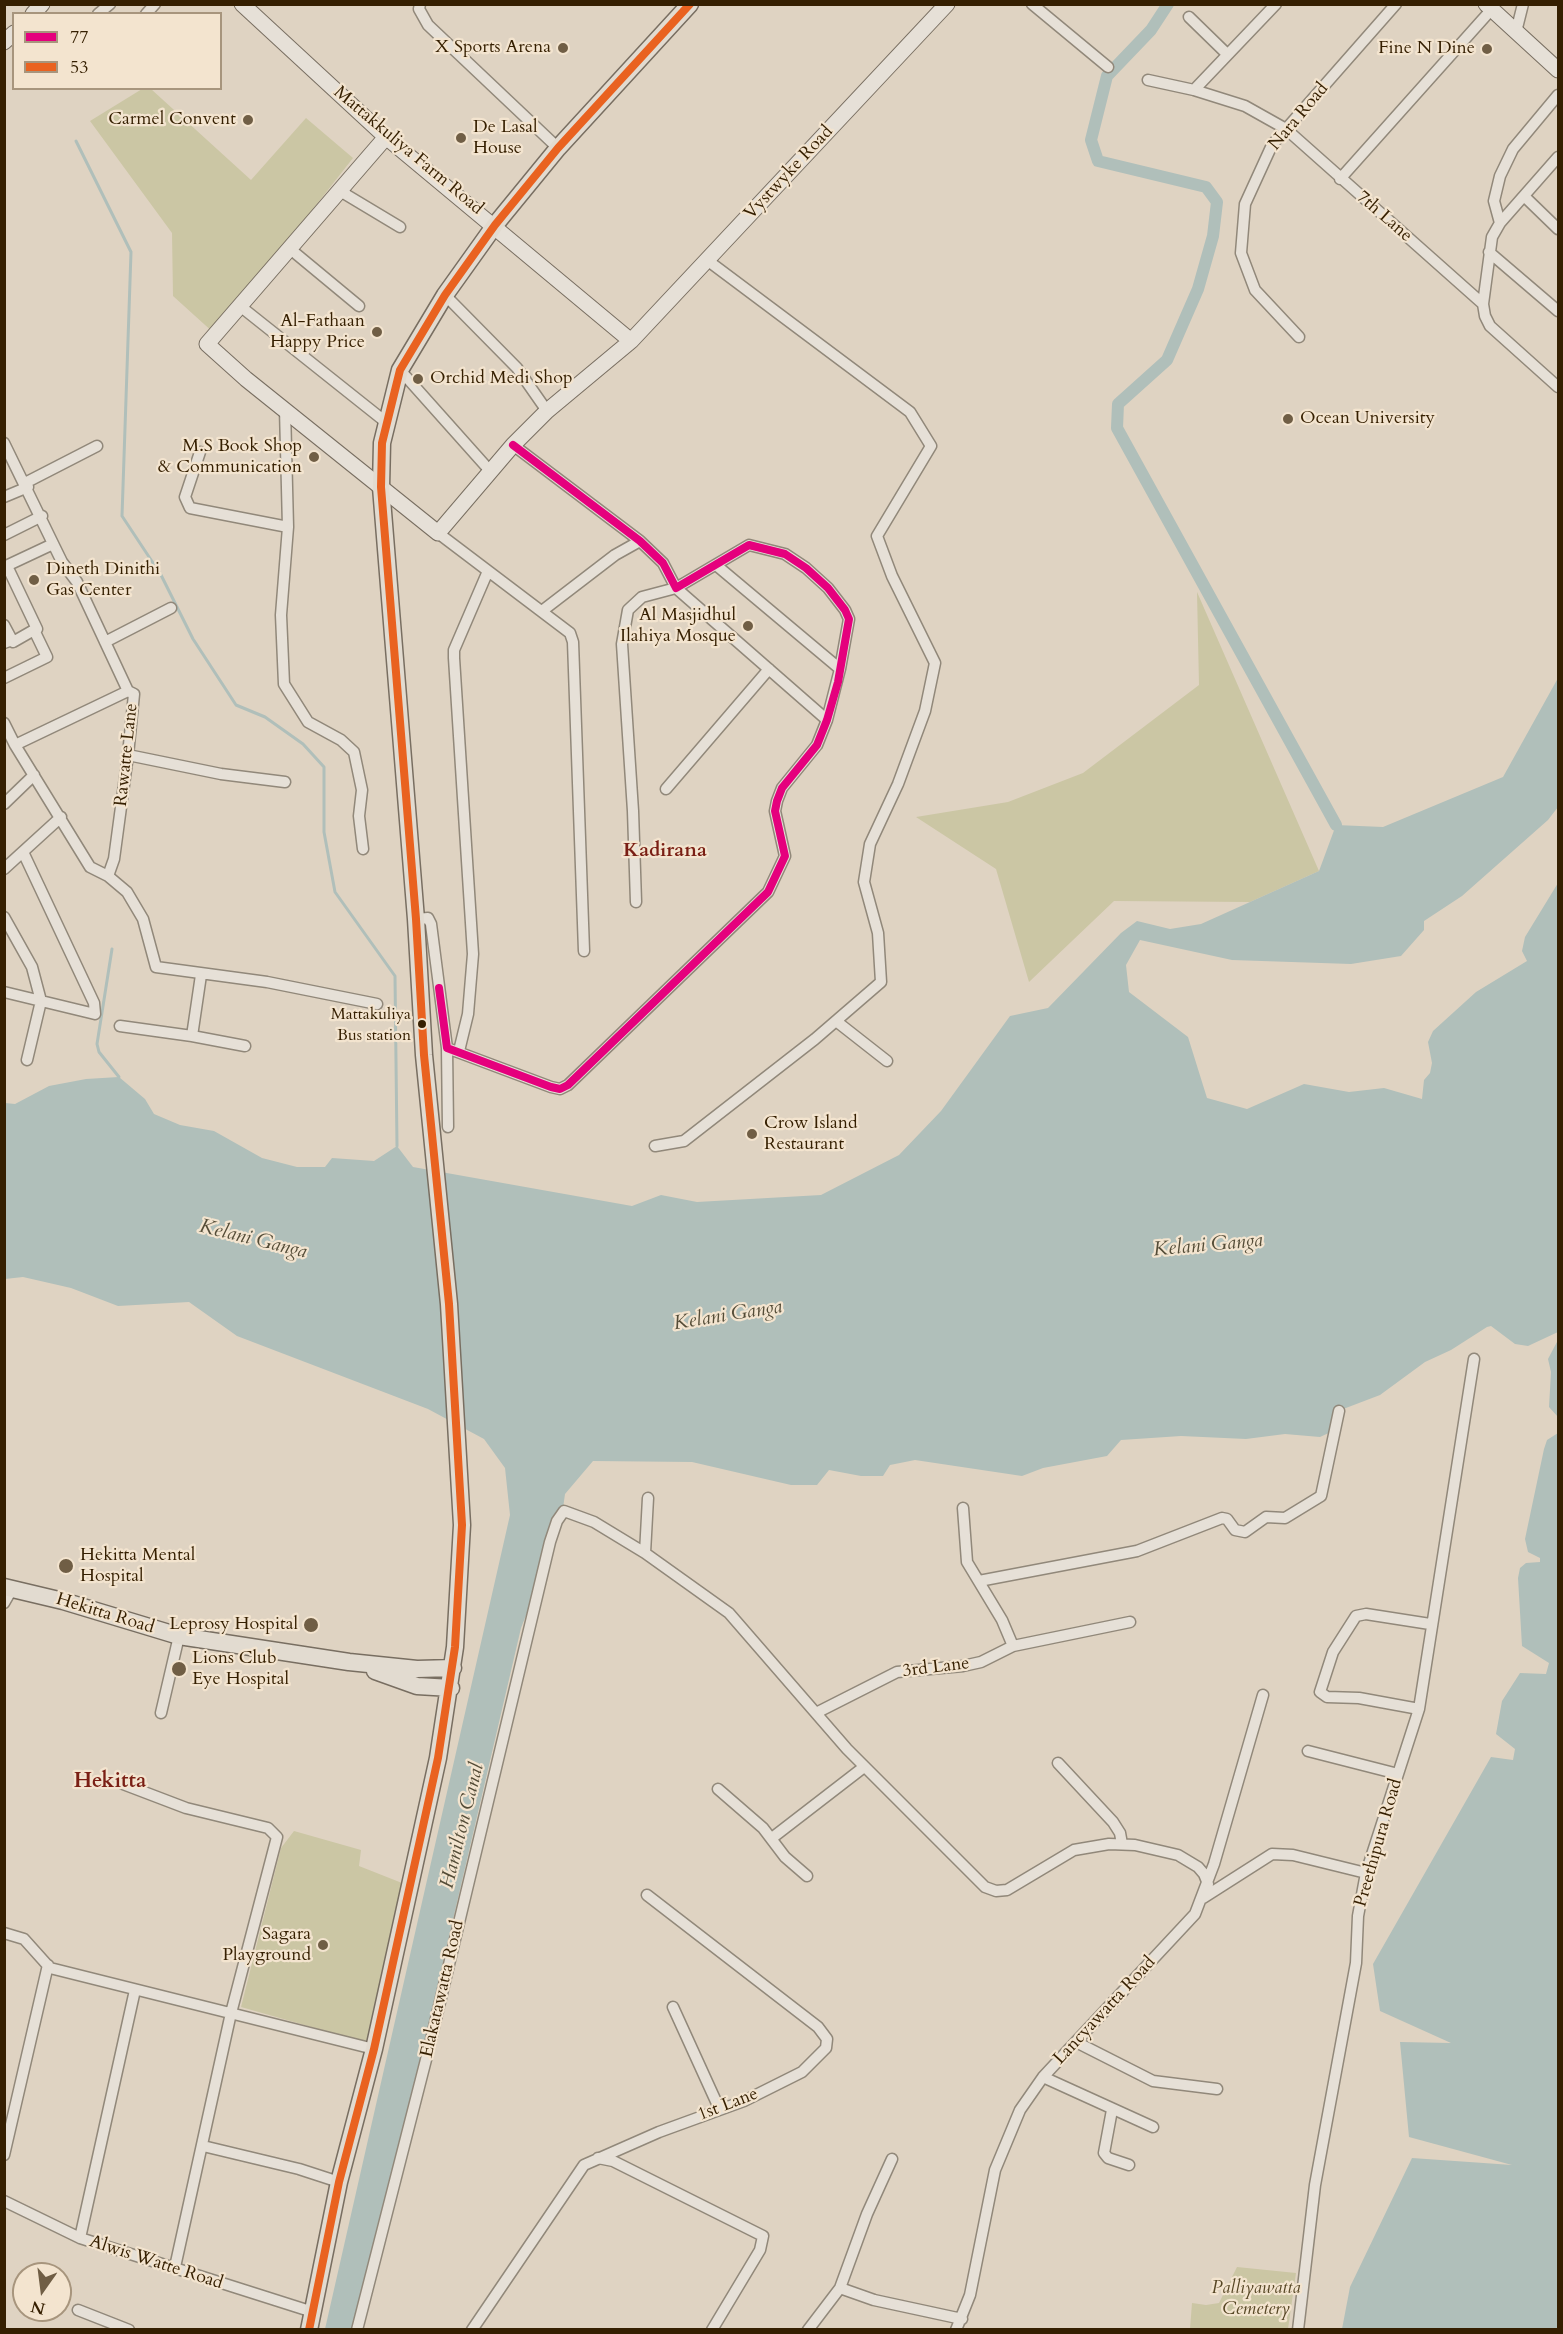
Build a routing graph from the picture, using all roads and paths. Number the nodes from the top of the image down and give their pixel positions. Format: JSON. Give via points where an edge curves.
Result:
{"nodes":[{"id":1,"x":242,"y":4,"type":"edge"},
{"id":2,"x":420,"y":4,"type":"edge"},
{"id":3,"x":690,"y":4,"type":"edge"},
{"id":4,"x":947,"y":4,"type":"edge"},
{"id":5,"x":1032,"y":4,"type":"edge"},
{"id":6,"x":1396,"y":4,"type":"edge"},
{"id":7,"x":1523,"y":4,"type":"edge"},
{"id":8,"x":1272,"y":6,"type":"edge"},
{"id":9,"x":1488,"y":7,"type":"edge"},
{"id":10,"x":1189,"y":17,"type":"dead end"},
{"id":11,"x":1516,"y":32,"type":"junction"},
{"id":12,"x":1227,"y":54,"type":"junction"},
{"id":13,"x":1108,"y":67,"type":"dead end"},
{"id":14,"x":1558,"y":70,"type":"edge"},
{"id":15,"x":1148,"y":80,"type":"dead end"},
{"id":16,"x":1194,"y":90,"type":"junction"},
{"id":17,"x":1558,"y":94,"type":"edge"},
{"id":18,"x":1286,"y":129,"type":"junction"},
{"id":19,"x":386,"y":137,"type":"junction"},
{"id":20,"x":558,"y":148,"type":"junction"},
{"id":21,"x":1558,"y":157,"type":"edge"},
{"id":22,"x":1340,"y":179,"type":"junction"},
{"id":23,"x":340,"y":191,"type":"junction"},
{"id":24,"x":1525,"y":196,"type":"junction"},
{"id":25,"x":1500,"y":223,"type":"junction"},
{"id":26,"x":495,"y":225,"type":"junction"},
{"id":27,"x":400,"y":227,"type":"dead end"},
{"id":28,"x":1558,"y":229,"type":"edge"},
{"id":29,"x":290,"y":248,"type":"junction"},
{"id":30,"x":1489,"y":252,"type":"junction"},
{"id":31,"x":707,"y":260,"type":"junction"},
{"id":32,"x":445,"y":295,"type":"junction"},
{"id":33,"x":1483,"y":304,"type":"junction"},
{"id":34,"x":240,"y":306,"type":"junction"},
{"id":35,"x":359,"y":306,"type":"dead end"},
{"id":36,"x":1558,"y":311,"type":"edge"},
{"id":37,"x":1299,"y":337,"type":"dead end"},
{"id":38,"x":632,"y":341,"type":"junction"},
{"id":39,"x":400,"y":370,"type":"junction"},
{"id":40,"x":1558,"y":387,"type":"edge"},
{"id":41,"x":285,"y":410,"type":"junction"},
{"id":42,"x":547,"y":411,"type":"junction"},
{"id":43,"x":387,"y":423,"type":"junction"},
{"id":44,"x":4,"y":443,"type":"edge"},
{"id":45,"x":513,"y":445,"type":"junction"},
{"id":46,"x":97,"y":446,"type":"dead end"},
{"id":47,"x":200,"y":452,"type":"dead end"},
{"id":48,"x":491,"y":472,"type":"junction"},
{"id":49,"x":26,"y":485,"type":"junction"},
{"id":50,"x":381,"y":487,"type":"junction"},
{"id":51,"x":4,"y":497,"type":"edge"},
{"id":52,"x":42,"y":516,"type":"junction"},
{"id":53,"x":288,"y":527,"type":"junction"},
{"id":54,"x":438,"y":532,"type":"junction"},
{"id":55,"x":4,"y":535,"type":"edge"},
{"id":56,"x":640,"y":541,"type":"junction"},
{"id":57,"x":53,"y":544,"type":"junction"},
{"id":58,"x":716,"y":565,"type":"junction"},
{"id":59,"x":6,"y":566,"type":"edge"},
{"id":60,"x":489,"y":571,"type":"junction"},
{"id":61,"x":676,"y":588,"type":"junction"},
{"id":62,"x":171,"y":608,"type":"dead end"},
{"id":63,"x":542,"y":612,"type":"junction"},
{"id":64,"x":4,"y":625,"type":"edge"},
{"id":65,"x":34,"y":630,"type":"junction"},
{"id":66,"x":8,"y":642,"type":"edge"},
{"id":67,"x":105,"y":642,"type":"junction"},
{"id":68,"x":770,"y":669,"type":"junction"},
{"id":69,"x":840,"y":669,"type":"junction"},
{"id":70,"x":4,"y":678,"type":"edge"},
{"id":71,"x":129,"y":691,"type":"junction"},
{"id":72,"x":827,"y":720,"type":"junction"},
{"id":73,"x":4,"y":723,"type":"edge"},
{"id":74,"x":10,"y":742,"type":"edge"},
{"id":75,"x":128,"y":755,"type":"junction"},
{"id":76,"x":34,"y":775,"type":"junction"},
{"id":77,"x":285,"y":782,"type":"dead end"},
{"id":78,"x":666,"y":789,"type":"dead end"},
{"id":79,"x":4,"y":804,"type":"edge"},
{"id":80,"x":61,"y":817,"type":"junction"},
{"id":81,"x":363,"y":849,"type":"dead end"},
{"id":82,"x":22,"y":852,"type":"junction"},
{"id":83,"x":4,"y":869,"type":"edge"},
{"id":84,"x":108,"y":876,"type":"junction"},
{"id":85,"x":636,"y":902,"type":"dead end"},
{"id":86,"x":4,"y":917,"type":"edge"},
{"id":87,"x":416,"y":919,"type":"junction"},
{"id":88,"x":584,"y":951,"type":"dead end"},
{"id":89,"x":201,"y":975,"type":"junction"},
{"id":90,"x":4,"y":992,"type":"edge"},
{"id":91,"x":41,"y":1001,"type":"junction"},
{"id":92,"x":377,"y":1004,"type":"dead end"},
{"id":93,"x":836,"y":1021,"type":"junction"},
{"id":94,"x":120,"y":1026,"type":"dead end"},
{"id":95,"x":192,"y":1036,"type":"junction"},
{"id":96,"x":245,"y":1046,"type":"dead end"},
{"id":97,"x":447,"y":1048,"type":"junction"},
{"id":98,"x":459,"y":1051,"type":"junction"},
{"id":99,"x":27,"y":1060,"type":"dead end"},
{"id":100,"x":887,"y":1061,"type":"dead end"},
{"id":101,"x":448,"y":1127,"type":"dead end"},
{"id":102,"x":655,"y":1146,"type":"dead end"},
{"id":103,"x":1474,"y":1359,"type":"dead end"},
{"id":104,"x":1339,"y":1411,"type":"dead end"},
{"id":105,"x":648,"y":1498,"type":"dead end"},
{"id":106,"x":963,"y":1508,"type":"dead end"},
{"id":107,"x":645,"y":1553,"type":"junction"},
{"id":108,"x":979,"y":1581,"type":"junction"},
{"id":109,"x":7,"y":1593,"type":"edge"},
{"id":110,"x":1131,"y":1622,"type":"dead end"},
{"id":111,"x":1430,"y":1624,"type":"junction"},
{"id":112,"x":179,"y":1636,"type":"junction"},
{"id":113,"x":1013,"y":1646,"type":"junction"},
{"id":114,"x":349,"y":1662,"type":"junction"},
{"id":115,"x":453,"y":1668,"type":"junction"},
{"id":116,"x":451,"y":1688,"type":"junction"},
{"id":117,"x":1263,"y":1695,"type":"dead end"},
{"id":118,"x":1419,"y":1709,"type":"junction"},
{"id":119,"x":161,"y":1713,"type":"dead end"},
{"id":120,"x":816,"y":1713,"type":"junction"},
{"id":121,"x":1308,"y":1751,"type":"dead end"},
{"id":122,"x":1058,"y":1763,"type":"dead end"},
{"id":123,"x":864,"y":1767,"type":"junction"},
{"id":124,"x":1398,"y":1774,"type":"junction"},
{"id":125,"x":123,"y":1784,"type":"dead end"},
{"id":126,"x":718,"y":1789,"type":"dead end"},
{"id":127,"x":771,"y":1838,"type":"junction"},
{"id":128,"x":1122,"y":1844,"type":"junction"},
{"id":129,"x":1366,"y":1873,"type":"junction"},
{"id":130,"x":807,"y":1876,"type":"dead end"},
{"id":131,"x":1208,"y":1884,"type":"junction"},
{"id":132,"x":647,"y":1895,"type":"dead end"},
{"id":133,"x":1203,"y":1898,"type":"junction"},
{"id":134,"x":4,"y":1933,"type":"edge"},
{"id":135,"x":48,"y":1965,"type":"junction"},
{"id":136,"x":135,"y":1990,"type":"junction"},
{"id":137,"x":673,"y":2007,"type":"dead end"},
{"id":138,"x":231,"y":2013,"type":"junction"},
{"id":139,"x":1076,"y":2042,"type":"junction"},
{"id":140,"x":374,"y":2049,"type":"junction"},
{"id":141,"x":1043,"y":2077,"type":"junction"},
{"id":142,"x":1217,"y":2089,"type":"dead end"},
{"id":143,"x":719,"y":2108,"type":"junction"},
{"id":144,"x":1112,"y":2110,"type":"junction"},
{"id":145,"x":1153,"y":2127,"type":"dead end"},
{"id":146,"x":203,"y":2146,"type":"junction"},
{"id":147,"x":4,"y":2155,"type":"edge"},
{"id":148,"x":596,"y":2158,"type":"junction"},
{"id":149,"x":892,"y":2160,"type":"dead end"},
{"id":150,"x":1129,"y":2165,"type":"dead end"},
{"id":151,"x":339,"y":2182,"type":"junction"},
{"id":152,"x":4,"y":2201,"type":"edge"},
{"id":153,"x":80,"y":2238,"type":"junction"},
{"id":154,"x":175,"y":2267,"type":"junction"},
{"id":155,"x":840,"y":2288,"type":"junction"},
{"id":156,"x":78,"y":2310,"type":"dead end"},
{"id":157,"x":313,"y":2312,"type":"junction"},
{"id":158,"x":962,"y":2319,"type":"junction"},
{"id":159,"x":129,"y":2330,"type":"edge"},
{"id":160,"x":309,"y":2330,"type":"edge"},
{"id":161,"x":357,"y":2330,"type":"edge"},
{"id":162,"x":471,"y":2330,"type":"edge"},
{"id":163,"x":712,"y":2330,"type":"edge"},
{"id":164,"x":808,"y":2330,"type":"edge"},
{"id":165,"x":956,"y":2330,"type":"edge"},
{"id":166,"x":1298,"y":2330,"type":"edge"}],
"edges":[{"from":1,"to":19,"type":"street","name":"Mattakkuliya Farm Road"},
{"from":2,"to":20,"type":"street","via":[[428,25]]},
{"from":3,"to":20,"type":"main road"},
{"from":4,"to":31,"type":"street","name":"Vystwyke Road"},
{"from":5,"to":13,"type":"street"},
{"from":6,"to":18,"type":"street","name":"Nara Road"},
{"from":7,"to":11,"type":"street"},
{"from":8,"to":12,"type":"street"},
{"from":9,"to":11,"type":"street"},
{"from":9,"to":22,"type":"street"},
{"from":10,"to":12,"type":"street"},
{"from":11,"to":14,"type":"street"},
{"from":12,"to":16,"type":"street"},
{"from":15,"to":16,"type":"street","name":"7th Lane"},
{"from":16,"to":18,"type":"street","name":"7th Lane","via":[[1245,106]]},
{"from":17,"to":25,"type":"street","via":[[1513,149],[1500,176],[1494,201]]},
{"from":18,"to":22,"type":"street","name":"7th Lane"},
{"from":18,"to":37,"type":"street","name":"Nara Road","via":[[1272,145],[1245,204],[1241,253],[1255,290]]},
{"from":19,"to":23,"type":"street"},
{"from":19,"to":26,"type":"street","name":"Mattakkuliya Farm Road"},
{"from":20,"to":26,"type":"main road"},
{"from":21,"to":24,"type":"street"},
{"from":22,"to":33,"type":"street","name":"7th Lane"},
{"from":23,"to":27,"type":"street"},
{"from":23,"to":29,"type":"street"},
{"from":24,"to":25,"type":"street"},
{"from":24,"to":28,"type":"street"},
{"from":25,"to":30,"type":"street"},
{"from":26,"to":32,"type":"main road"},
{"from":26,"to":38,"type":"street","name":"Mattakkuliya Farm Road"},
{"from":29,"to":34,"type":"street"},
{"from":29,"to":35,"type":"street"},
{"from":30,"to":33,"type":"street"},
{"from":30,"to":36,"type":"street"},
{"from":31,"to":38,"type":"street","name":"Vystwyke Road"},
{"from":31,"to":93,"type":"street","via":[[910,412],[931,446],[877,536],[935,663],[925,711],[870,844],[864,882],[878,933],[881,982]]},
{"from":32,"to":39,"type":"main road"},
{"from":32,"to":42,"type":"street","via":[[517,368]]},
{"from":33,"to":40,"type":"street","via":[[1490,326]]},
{"from":34,"to":41,"type":"street","via":[[207,344]]},
{"from":34,"to":43,"type":"street"},
{"from":38,"to":42,"type":"street","name":"Vystwyke Road"},
{"from":39,"to":43,"type":"main road"},
{"from":39,"to":48,"type":"street"},
{"from":41,"to":50,"type":"street"},
{"from":41,"to":53,"type":"street"},
{"from":42,"to":45,"type":"street","name":"Vystwyke Road"},
{"from":43,"to":50,"type":"main road","via":[[382,443]]},
{"from":44,"to":49,"type":"street","name":"Rawatte Lane"},
{"from":45,"to":48,"type":"street","name":"Vystwyke Road"},
{"from":45,"to":56,"type":"street"},
{"from":46,"to":49,"type":"street"},
{"from":47,"to":53,"type":"street","via":[[185,497],[190,507]]},
{"from":48,"to":54,"type":"street","name":"Vystwyke Road"},
{"from":49,"to":51,"type":"street"},
{"from":49,"to":52,"type":"street","name":"Rawatte Lane"},
{"from":50,"to":54,"type":"street"},
{"from":50,"to":87,"type":"main road"},
{"from":52,"to":55,"type":"street"},
{"from":52,"to":57,"type":"street","name":"Rawatte Lane"},
{"from":53,"to":81,"type":"street","via":[[281,615],[284,684],[308,722],[354,752],[362,790],[359,816]]},
{"from":54,"to":60,"type":"street"},
{"from":56,"to":61,"type":"street","via":[[663,563]]},
{"from":56,"to":63,"type":"street","via":[[615,555]]},
{"from":57,"to":59,"type":"street"},
{"from":57,"to":67,"type":"street","name":"Rawatte Lane","via":[[77,582]]},
{"from":58,"to":61,"type":"street"},
{"from":58,"to":69,"type":"street"},
{"from":58,"to":69,"type":"street","via":[[749,545],[785,554],[806,568],[828,588],[849,619]]},
{"from":59,"to":65,"type":"street","via":[[37,629]]},
{"from":60,"to":63,"type":"street"},
{"from":60,"to":98,"type":"street","via":[[453,658],[473,954],[468,1014]]},
{"from":61,"to":68,"type":"street"},
{"from":61,"to":85,"type":"street","via":[[642,597],[628,610],[624,628]]},
{"from":62,"to":67,"type":"street"},
{"from":63,"to":88,"type":"street","via":[[570,633],[573,642]]},
{"from":64,"to":66,"type":"street"},
{"from":65,"to":66,"type":"street"},
{"from":65,"to":70,"type":"street","via":[[47,657]]},
{"from":67,"to":71,"type":"street","name":"Rawatte Lane"},
{"from":68,"to":72,"type":"street"},
{"from":68,"to":78,"type":"street"},
{"from":69,"to":72,"type":"street"},
{"from":71,"to":74,"type":"street"},
{"from":71,"to":75,"type":"street","name":"Rawatte Lane","via":[[134,694]]},
{"from":72,"to":98,"type":"street","via":[[817,745],[782,788],[777,801],[775,811],[785,856],[768,892],[568,1085],[560,1089],[551,1087]]},
{"from":73,"to":74,"type":"street"},
{"from":74,"to":76,"type":"street"},
{"from":75,"to":77,"type":"street","via":[[220,774]]},
{"from":75,"to":84,"type":"street","name":"Rawatte Lane","via":[[114,859]]},
{"from":76,"to":79,"type":"street"},
{"from":76,"to":80,"type":"street"},
{"from":80,"to":82,"type":"street"},
{"from":80,"to":84,"type":"street","via":[[90,867]]},
{"from":82,"to":83,"type":"street"},
{"from":82,"to":91,"type":"street","via":[[94,1003],[95,1014]]},
{"from":84,"to":89,"type":"street","via":[[127,892],[143,919],[156,967]]},
{"from":86,"to":91,"type":"street","via":[[32,967]]},
{"from":87,"to":97,"type":"street","via":[[428,918],[431,924]]},
{"from":87,"to":115,"type":"main road","via":[[432,1150],[459,1439],[462,1525]]},
{"from":89,"to":92,"type":"street","via":[[277,984]]},
{"from":89,"to":95,"type":"street"},
{"from":90,"to":91,"type":"street"},
{"from":91,"to":99,"type":"street"},
{"from":93,"to":100,"type":"street"},
{"from":93,"to":102,"type":"street","via":[[684,1141]]},
{"from":94,"to":95,"type":"street"},
{"from":95,"to":96,"type":"street"},
{"from":97,"to":98,"type":"street"},
{"from":97,"to":101,"type":"street"},
{"from":103,"to":111,"type":"street","name":"Preethipura Road"},
{"from":104,"to":108,"type":"street","via":[[1321,1496],[1285,1518],[1266,1518],[1245,1532],[1235,1530],[1224,1518],[1137,1551]]},
{"from":105,"to":107,"type":"street"},
{"from":106,"to":108,"type":"street","via":[[965,1554]]},
{"from":107,"to":120,"type":"street","via":[[729,1613]]},
{"from":107,"to":161,"type":"street","name":"Elakatawatta Road","via":[[594,1522],[564,1511],[556,1521]]},
{"from":108,"to":113,"type":"street"},
{"from":109,"to":112,"type":"main road","name":"Hekitta Road","via":[[63,1601]]},
{"from":110,"to":113,"type":"street","name":"3rd Lane"},
{"from":111,"to":118,"type":"street","name":"Preethipura Road"},
{"from":111,"to":118,"type":"street","via":[[1366,1614],[1356,1616],[1333,1652],[1320,1692],[1327,1697]]},
{"from":112,"to":114,"type":"main road","name":"Hekitta Road"},
{"from":112,"to":119,"type":"street"},
{"from":113,"to":120,"type":"street","name":"3rd Lane","via":[[981,1662],[897,1672]]},
{"from":114,"to":115,"type":"main road","name":"Hekitta Road","via":[[417,1669]]},
{"from":114,"to":116,"type":"main road","name":"Hekitta Road","via":[[417,1686]]},
{"from":115,"to":116,"type":"main road"},
{"from":116,"to":140,"type":"main road"},
{"from":117,"to":131,"type":"street","name":"Lancyawatta Road"},
{"from":118,"to":124,"type":"street","name":"Preethipura Road"},
{"from":120,"to":123,"type":"street"},
{"from":121,"to":124,"type":"street"},
{"from":122,"to":128,"type":"street","via":[[1113,1822]]},
{"from":123,"to":127,"type":"street"},
{"from":123,"to":128,"type":"street","via":[[990,1890],[1007,1890],[1074,1850]]},
{"from":124,"to":129,"type":"street","name":"Preethipura Road"},
{"from":125,"to":138,"type":"street","via":[[186,1808],[268,1828],[277,1837]]},
{"from":126,"to":127,"type":"street"},
{"from":127,"to":130,"type":"street"},
{"from":128,"to":131,"type":"street","via":[[1178,1855],[1198,1867]]},
{"from":129,"to":133,"type":"street","via":[[1293,1855],[1272,1854]]},
{"from":129,"to":166,"type":"street","name":"Preethipura Road","via":[[1358,1916],[1356,1963],[1315,2185]]},
{"from":131,"to":133,"type":"street","name":"Lancyawatta Road"},
{"from":132,"to":143,"type":"street","name":"1st Lane","via":[[818,2027],[827,2039],[824,2051],[802,2072],[744,2101]]},
{"from":133,"to":139,"type":"street","name":"Lancyawatta Road","via":[[1182,1929]]},
{"from":134,"to":135,"type":"street","via":[[24,1939]]},
{"from":135,"to":136,"type":"street"},
{"from":135,"to":147,"type":"street"},
{"from":136,"to":138,"type":"street"},
{"from":136,"to":153,"type":"street"},
{"from":137,"to":143,"type":"street"},
{"from":138,"to":140,"type":"street"},
{"from":138,"to":146,"type":"street"},
{"from":139,"to":141,"type":"street","name":"Lancyawatta Road"},
{"from":139,"to":142,"type":"street","via":[[1153,2081]]},
{"from":140,"to":151,"type":"main road"},
{"from":141,"to":144,"type":"street"},
{"from":141,"to":158,"type":"street","name":"Lancyawatta Road","via":[[1020,2110],[995,2170],[982,2244]]},
{"from":143,"to":148,"type":"street","name":"1st Lane"},
{"from":144,"to":145,"type":"street"},
{"from":144,"to":150,"type":"street","via":[[1104,2153]]},
{"from":146,"to":151,"type":"street"},
{"from":146,"to":154,"type":"street"},
{"from":148,"to":162,"type":"street","name":"1st Lane","via":[[584,2165],[572,2181]]},
{"from":148,"to":163,"type":"street","via":[[622,2165],[763,2236],[760,2250]]},
{"from":149,"to":155,"type":"street"},
{"from":151,"to":157,"type":"main road"},
{"from":152,"to":153,"type":"street","name":"Alwis Watte Road"},
{"from":153,"to":154,"type":"street","name":"Alwis Watte Road"},
{"from":154,"to":157,"type":"street","name":"Alwis Watte Road"},
{"from":155,"to":158,"type":"street","via":[[867,2298]]},
{"from":155,"to":164,"type":"street"},
{"from":156,"to":159,"type":"street"},
{"from":157,"to":160,"type":"main road"},
{"from":158,"to":165,"type":"street","name":"Lancyawatta Road"}]}
